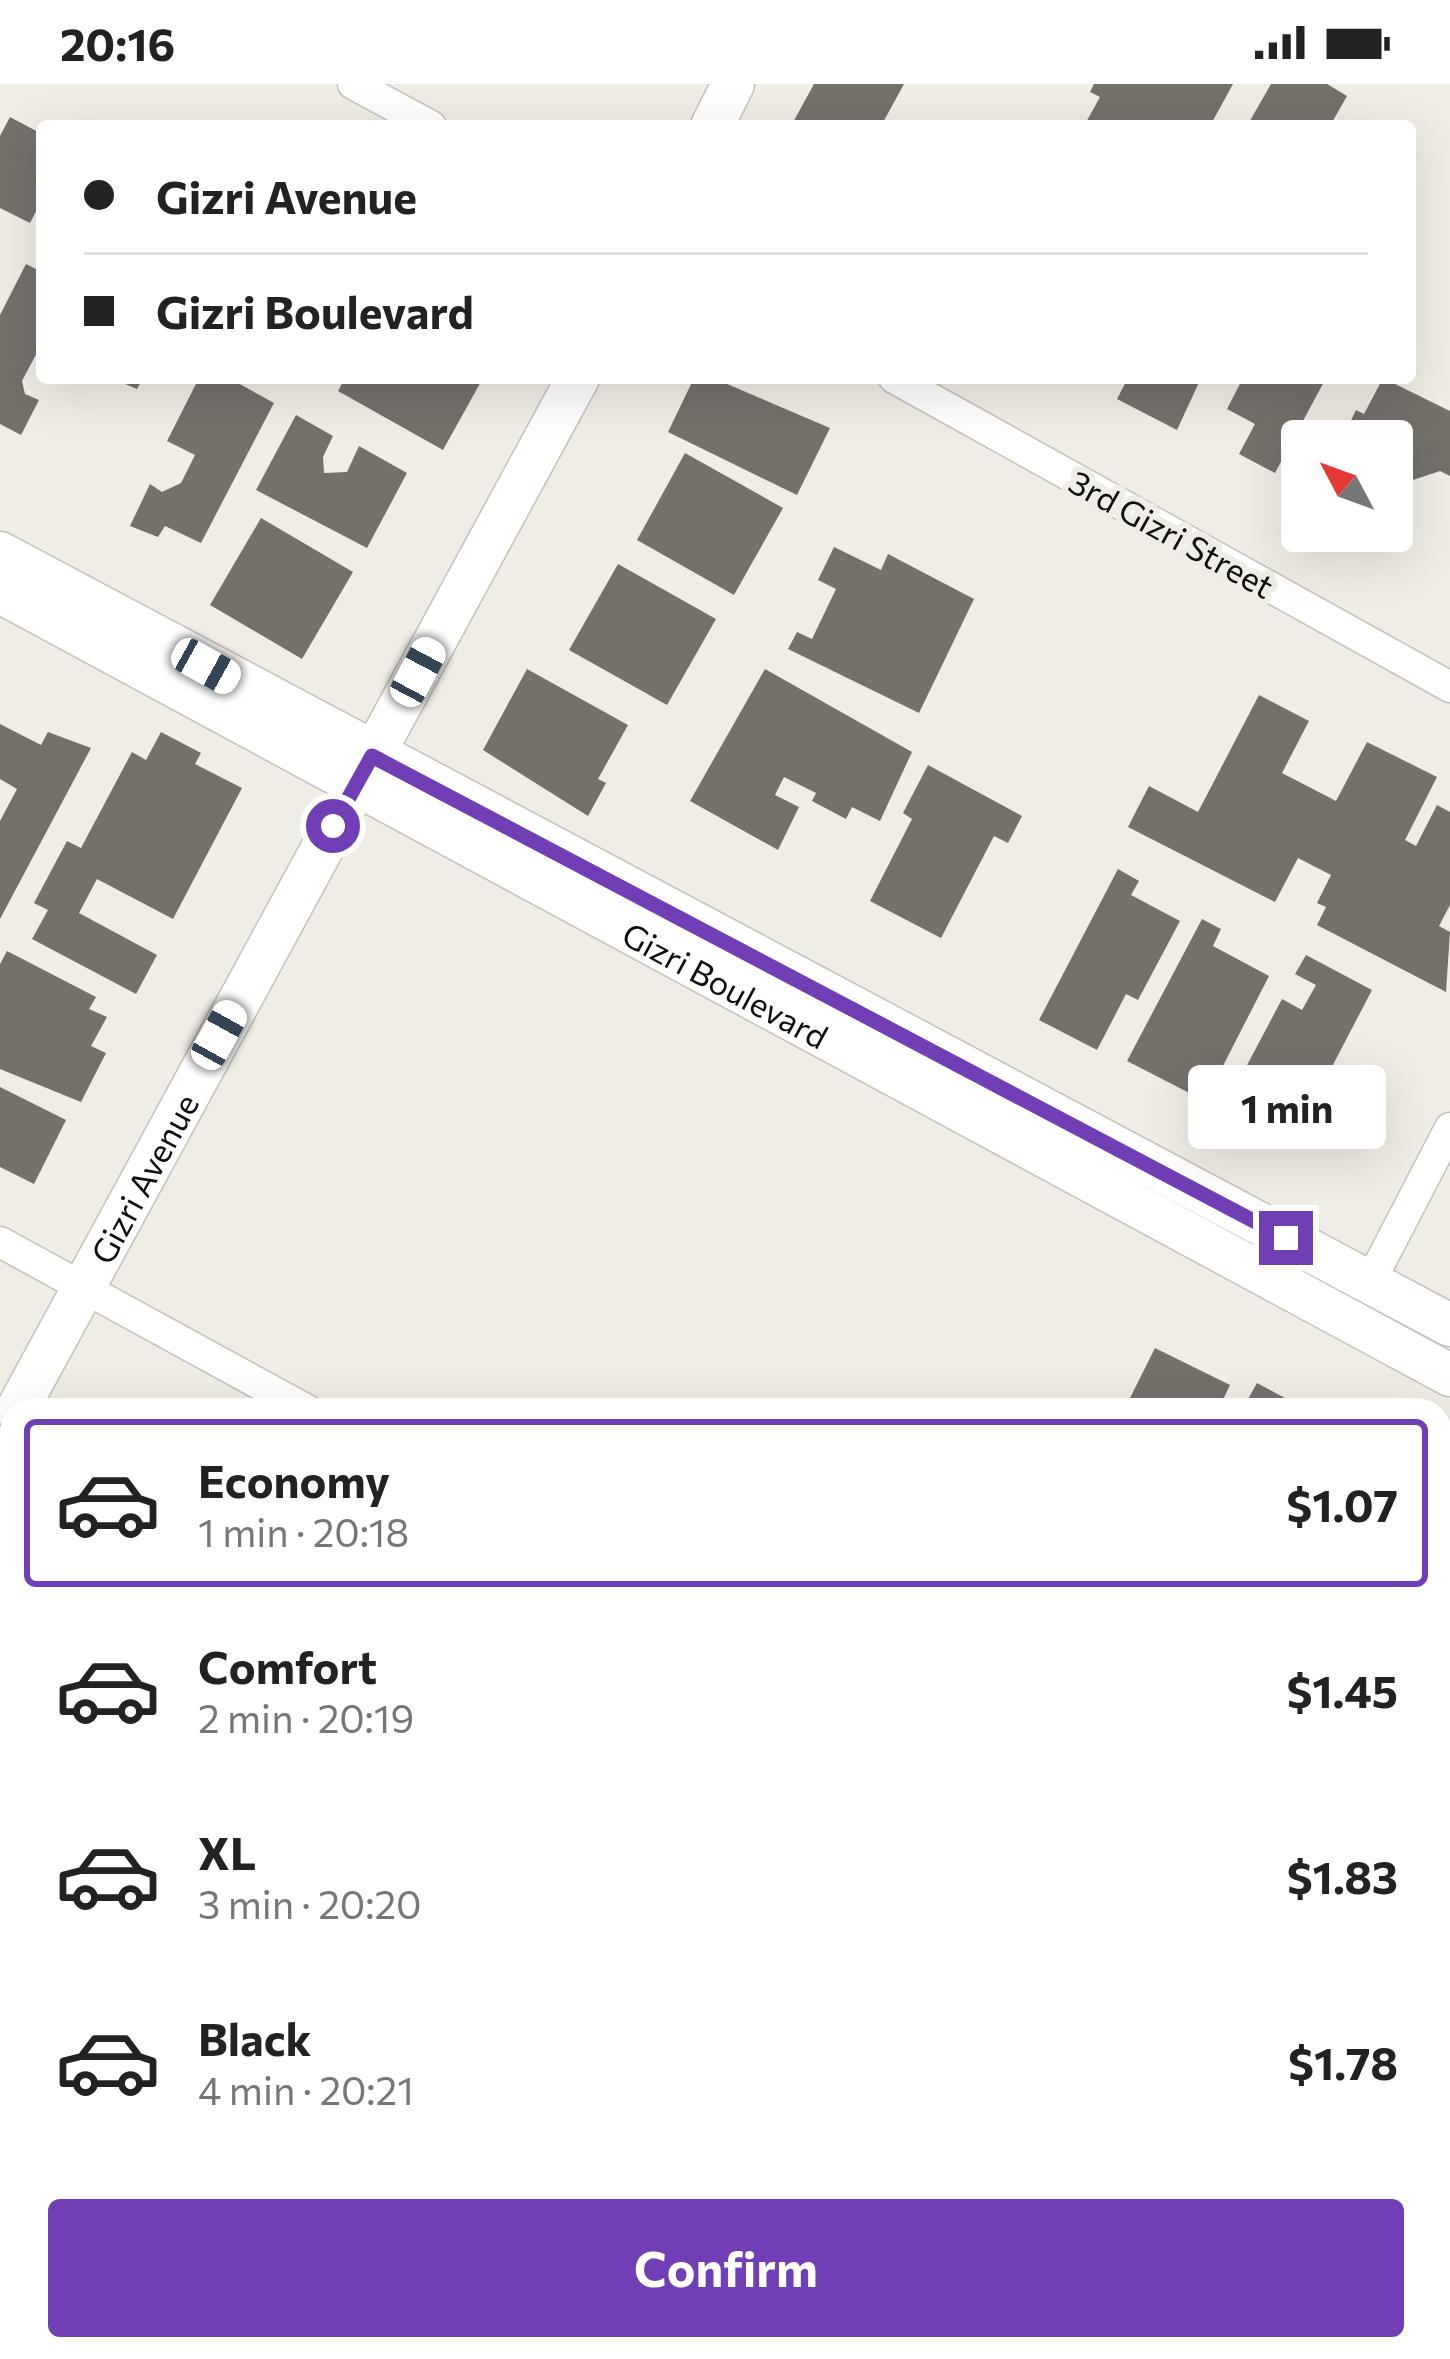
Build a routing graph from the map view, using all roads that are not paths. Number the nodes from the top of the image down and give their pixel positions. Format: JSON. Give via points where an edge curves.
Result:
{"nodes":[{"id":1,"x":352,"y":84,"type":"edge"},
{"id":2,"x":733,"y":84,"type":"edge"},
{"id":3,"x":420,"y":120,"type":"edge"},
{"id":4,"x":715,"y":120,"type":"edge"},
{"id":5,"x":575,"y":384,"type":"edge"},
{"id":6,"x":905,"y":384,"type":"edge"},
{"id":7,"x":0,"y":553,"type":"edge"},
{"id":8,"x":0,"y":592,"type":"edge"},
{"id":9,"x":1450,"y":687,"type":"edge"},
{"id":10,"x":364,"y":770,"type":"junction"},
{"id":11,"x":1450,"y":1128,"type":"edge"},
{"id":12,"x":0,"y":1242,"type":"edge"},
{"id":13,"x":1370,"y":1282,"type":"junction"},
{"id":14,"x":81,"y":1286,"type":"junction"},
{"id":15,"x":1450,"y":1325,"type":"edge"},
{"id":16,"x":1450,"y":1375,"type":"edge"},
{"id":17,"x":23,"y":1398,"type":"edge"},
{"id":18,"x":285,"y":1398,"type":"edge"}],
"edges":[{"from":1,"to":3,"type":"street"},
{"from":2,"to":4,"type":"main road"},
{"from":5,"to":10,"type":"main road","name":"Gizri Avenue"},
{"from":6,"to":9,"type":"street","name":"3rd Gizri Street"},
{"from":7,"to":10,"type":"main road","name":"Gizri Boulevard"},
{"from":8,"to":10,"type":"main road","name":"Gizri Boulevard"},
{"from":10,"to":13,"type":"main road","name":"Gizri Boulevard"},
{"from":10,"to":14,"type":"main road","name":"Gizri Avenue"},
{"from":10,"to":16,"type":"main road","name":"Gizri Boulevard"},
{"from":11,"to":13,"type":"street"},
{"from":12,"to":14,"type":"street"},
{"from":13,"to":15,"type":"main road","name":"Gizri Boulevard"},
{"from":14,"to":17,"type":"main road","name":"Gizri Avenue"},
{"from":14,"to":18,"type":"street"}]}
